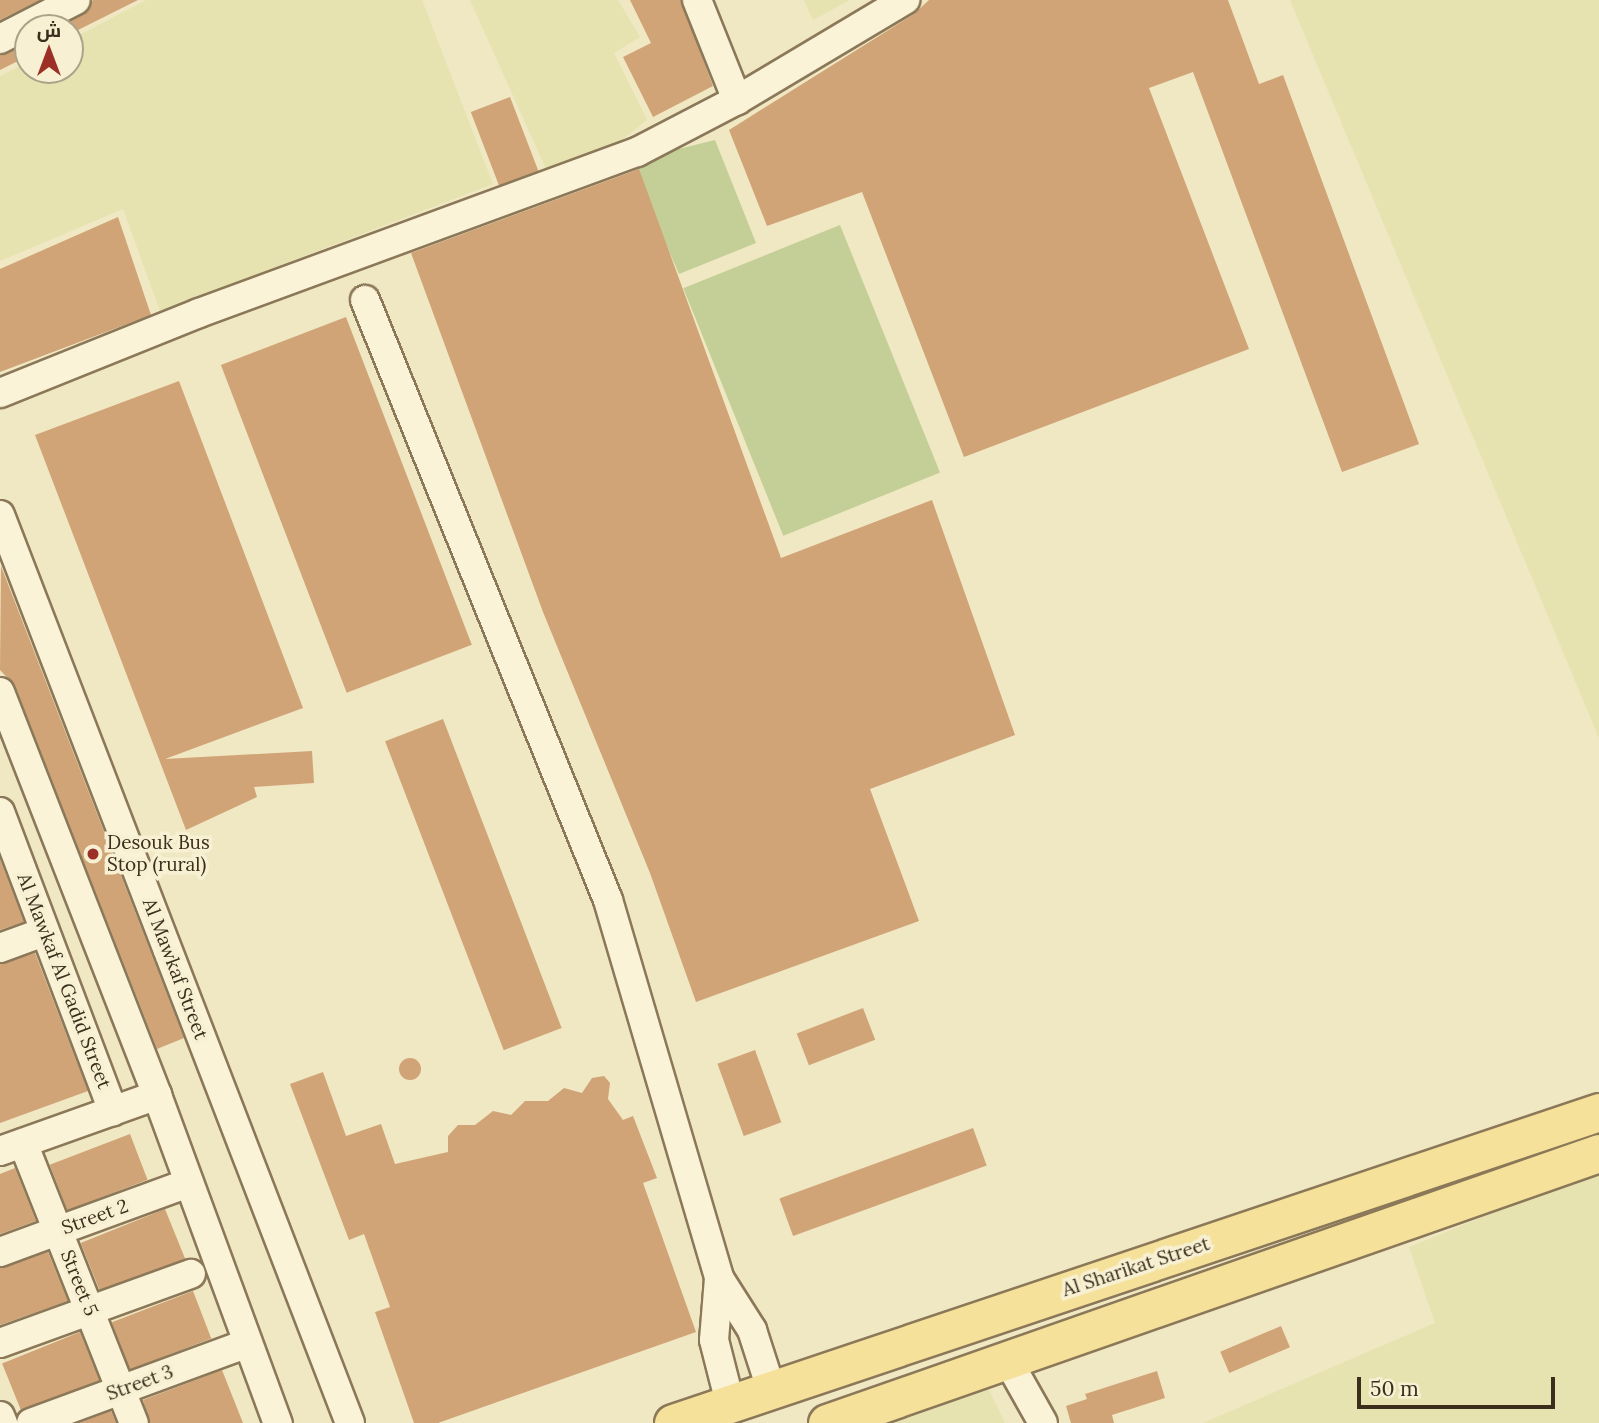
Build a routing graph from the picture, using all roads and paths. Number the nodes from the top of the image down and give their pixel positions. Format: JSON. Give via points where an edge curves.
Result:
{"nodes":[{"id":1,"x":76,"y":0,"type":"edge"},
{"id":2,"x":697,"y":0,"type":"edge"},
{"id":3,"x":905,"y":0,"type":"edge"},
{"id":4,"x":0,"y":39,"type":"edge"},
{"id":5,"x":737,"y":100,"type":"junction"},
{"id":6,"x":365,"y":300,"type":"dead end"},
{"id":7,"x":0,"y":393,"type":"edge"},
{"id":8,"x":0,"y":515,"type":"edge"},
{"id":9,"x":0,"y":692,"type":"edge"},
{"id":10,"x":0,"y":812,"type":"edge"},
{"id":11,"x":44,"y":932,"type":"junction"},
{"id":12,"x":0,"y":948,"type":"edge"},
{"id":13,"x":157,"y":1095,"type":"junction"},
{"id":14,"x":113,"y":1111,"type":"junction"},
{"id":15,"x":1599,"y":1112,"type":"edge"},
{"id":16,"x":12,"y":1147,"type":"edge"},
{"id":17,"x":1599,"y":1153,"type":"edge"},
{"id":18,"x":189,"y":1183,"type":"junction"},
{"id":19,"x":58,"y":1230,"type":"junction"},
{"id":20,"x":0,"y":1252,"type":"edge"},
{"id":21,"x":191,"y":1274,"type":"dead end"},
{"id":22,"x":719,"y":1278,"type":"junction"},
{"id":23,"x":89,"y":1310,"type":"junction"},
{"id":24,"x":935,"y":1334,"type":"junction"},
{"id":25,"x":0,"y":1343,"type":"edge"},
{"id":26,"x":248,"y":1343,"type":"junction"},
{"id":27,"x":1007,"y":1359,"type":"junction"},
{"id":28,"x":951,"y":1379,"type":"junction"},
{"id":29,"x":771,"y":1389,"type":"junction"},
{"id":30,"x":121,"y":1390,"type":"junction"},
{"id":31,"x":733,"y":1413,"type":"edge"},
{"id":32,"x":0,"y":1416,"type":"edge"},
{"id":33,"x":2,"y":1423,"type":"edge"},
{"id":34,"x":31,"y":1423,"type":"edge"},
{"id":35,"x":134,"y":1423,"type":"edge"},
{"id":36,"x":278,"y":1423,"type":"edge"},
{"id":37,"x":350,"y":1423,"type":"edge"},
{"id":38,"x":674,"y":1423,"type":"edge"},
{"id":39,"x":827,"y":1423,"type":"edge"},
{"id":40,"x":1044,"y":1423,"type":"edge"}],
"edges":[{"from":1,"to":4,"type":"street"},
{"from":2,"to":5,"type":"street"},
{"from":3,"to":5,"type":"street"},
{"from":5,"to":7,"type":"street","via":[[637,152],[199,313]]},
{"from":6,"to":22,"type":"street","via":[[608,900]]},
{"from":8,"to":37,"type":"street","name":"Al Mawkaf Street"},
{"from":9,"to":13,"type":"street"},
{"from":10,"to":11,"type":"street","name":"Al Mawkaf Al Gadid Street"},
{"from":11,"to":12,"type":"street"},
{"from":11,"to":14,"type":"street","name":"Al Mawkaf Al Gadid Street"},
{"from":13,"to":14,"type":"street"},
{"from":13,"to":18,"type":"street"},
{"from":14,"to":16,"type":"street"},
{"from":15,"to":24,"type":"main road","name":"Al Sharikat Street"},
{"from":16,"to":19,"type":"street","name":"Street 5"},
{"from":17,"to":27,"type":"main road"},
{"from":18,"to":19,"type":"street","name":"Street 2"},
{"from":18,"to":26,"type":"street"},
{"from":19,"to":20,"type":"street","name":"Street 2"},
{"from":19,"to":23,"type":"street","name":"Street 5"},
{"from":21,"to":23,"type":"street"},
{"from":22,"to":29,"type":"street","via":[[752,1330]]},
{"from":22,"to":31,"type":"street","via":[[714,1340]]},
{"from":23,"to":25,"type":"street"},
{"from":23,"to":30,"type":"street","name":"Street 5"},
{"from":24,"to":28,"type":"main road"},
{"from":24,"to":29,"type":"main road","name":"Al Sharikat Street"},
{"from":26,"to":30,"type":"street","name":"Street 3"},
{"from":26,"to":36,"type":"street"},
{"from":27,"to":28,"type":"main road"},
{"from":27,"to":40,"type":"street"},
{"from":28,"to":39,"type":"main road"},
{"from":29,"to":31,"type":"main road","name":"Al Sharikat Street"},
{"from":30,"to":34,"type":"street","name":"Street 3"},
{"from":30,"to":35,"type":"street","name":"Street 5"},
{"from":31,"to":38,"type":"main road","name":"Al Sharikat Street"},
{"from":32,"to":33,"type":"street"}]}
